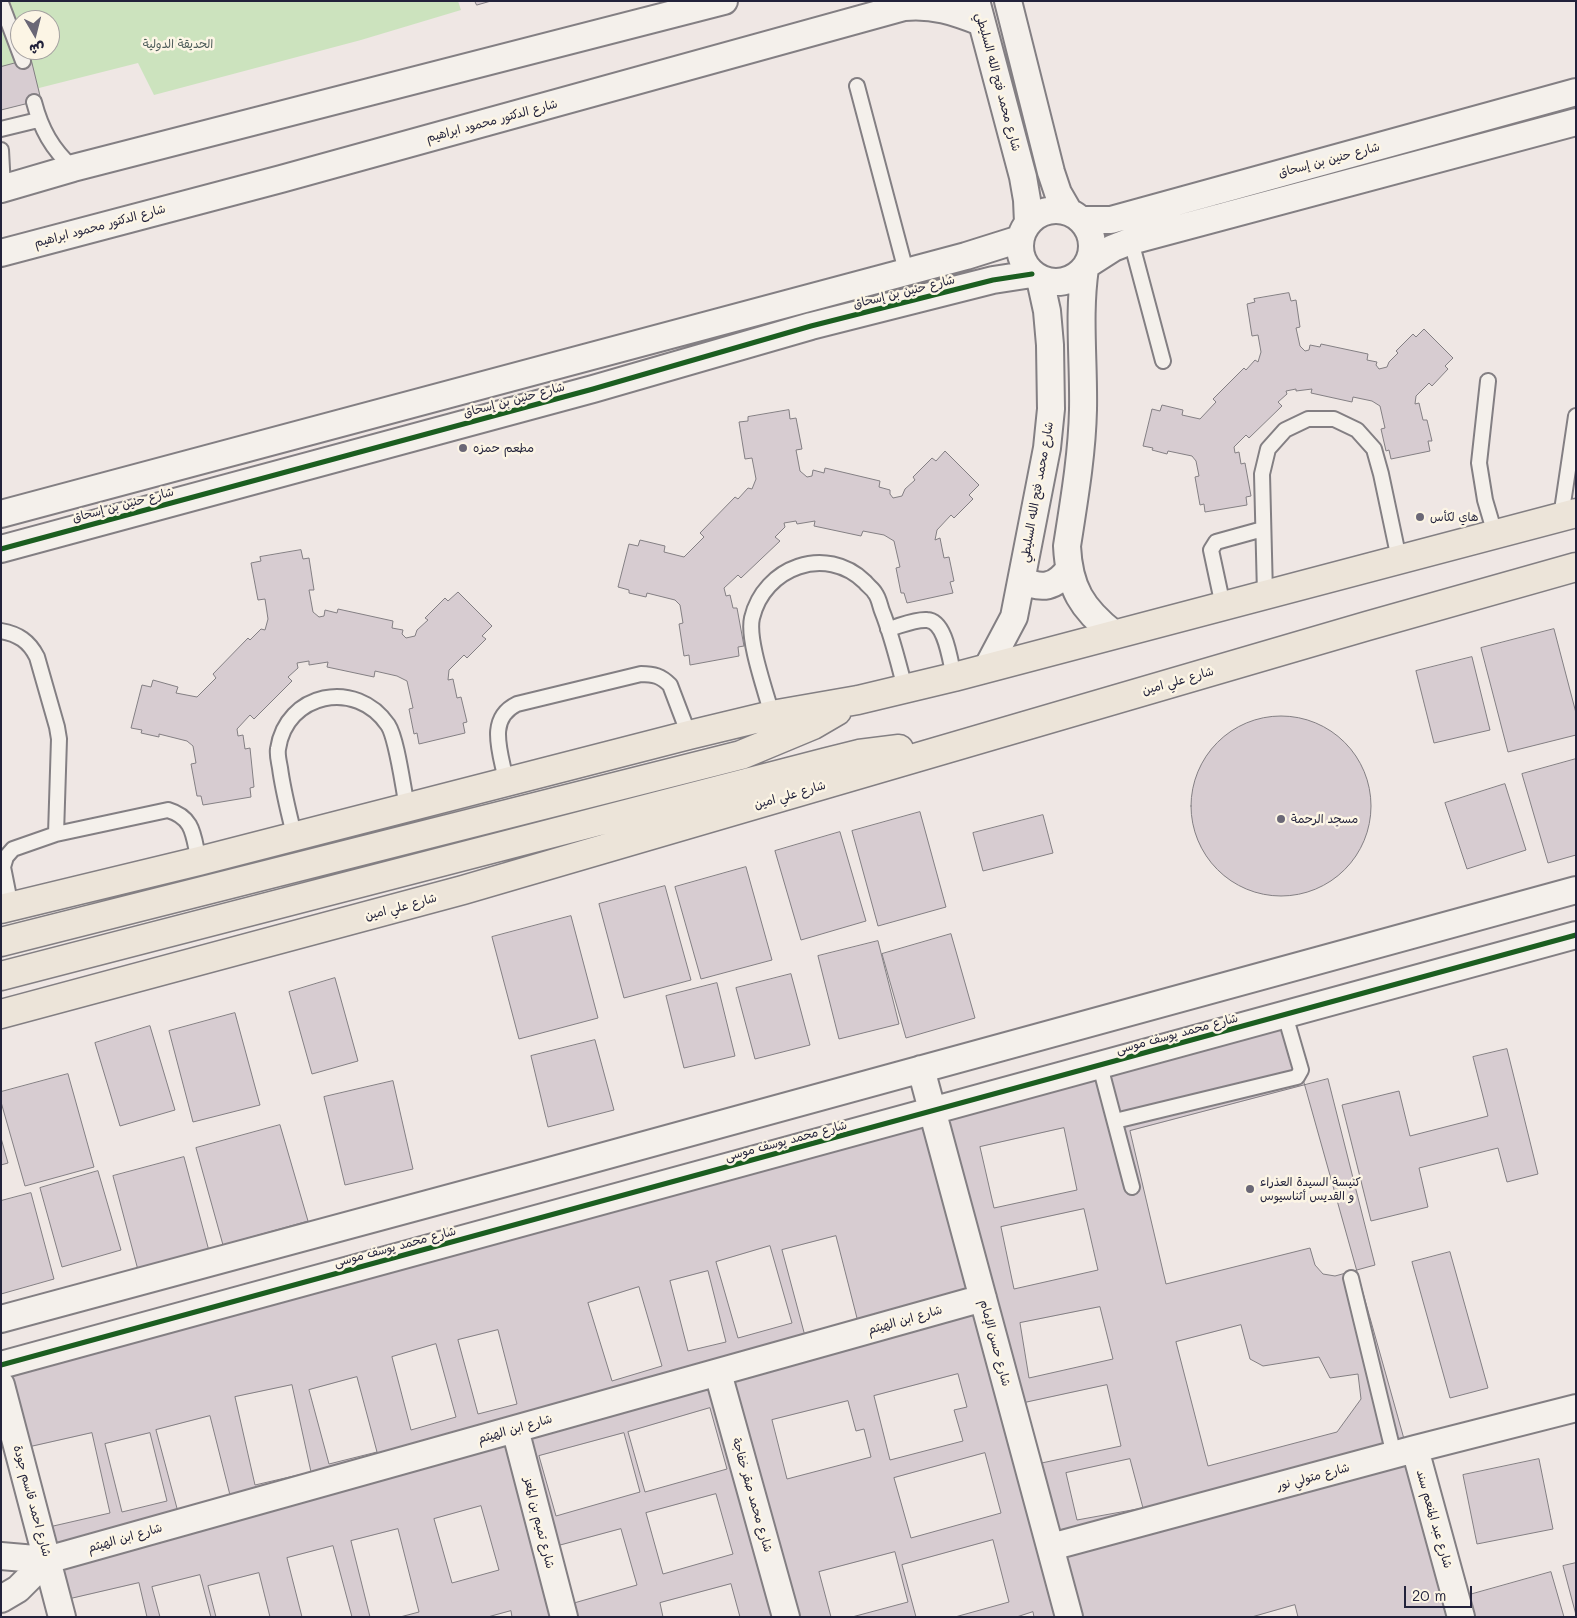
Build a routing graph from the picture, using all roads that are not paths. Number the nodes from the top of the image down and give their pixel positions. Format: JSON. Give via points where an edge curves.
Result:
{"nodes":[{"id":1,"x":724,"y":1,"type":"edge"},
{"id":2,"x":1008,"y":1,"type":"edge"},
{"id":3,"x":1,"y":3,"type":"edge"},
{"id":4,"x":906,"y":4,"type":"edge"},
{"id":5,"x":978,"y":12,"type":"edge"},
{"id":6,"x":6,"y":30,"type":"edge"},
{"id":7,"x":22,"y":61,"type":"dead end"},
{"id":8,"x":857,"y":86,"type":"dead end"},
{"id":9,"x":1576,"y":92,"type":"edge"},
{"id":10,"x":34,"y":102,"type":"dead end"},
{"id":11,"x":38,"y":120,"type":"junction"},
{"id":12,"x":1576,"y":122,"type":"edge"},
{"id":13,"x":1,"y":129,"type":"edge"},
{"id":14,"x":1,"y":150,"type":"edge"},
{"id":15,"x":73,"y":168,"type":"junction"},
{"id":16,"x":2,"y":189,"type":"edge"},
{"id":17,"x":1075,"y":216,"type":"junction"},
{"id":18,"x":1024,"y":231,"type":"junction"},
{"id":19,"x":1131,"y":241,"type":"junction"},
{"id":20,"x":1,"y":253,"type":"edge"},
{"id":21,"x":1086,"y":266,"type":"junction"},
{"id":22,"x":906,"y":271,"type":"junction"},
{"id":23,"x":1036,"y":277,"type":"junction"},
{"id":24,"x":1163,"y":361,"type":"dead end"},
{"id":25,"x":1488,"y":381,"type":"dead end"},
{"id":26,"x":1576,"y":416,"type":"edge"},
{"id":27,"x":1,"y":514,"type":"edge"},
{"id":28,"x":1568,"y":515,"type":"edge"},
{"id":29,"x":1263,"y":529,"type":"junction"},
{"id":30,"x":1495,"y":534,"type":"junction"},
{"id":31,"x":1,"y":549,"type":"edge"},
{"id":32,"x":1399,"y":559,"type":"junction"},
{"id":33,"x":1576,"y":566,"type":"edge"},
{"id":34,"x":1069,"y":570,"type":"junction"},
{"id":35,"x":1022,"y":579,"type":"junction"},
{"id":36,"x":1265,"y":594,"type":"junction"},
{"id":37,"x":1223,"y":606,"type":"junction"},
{"id":38,"x":888,"y":629,"type":"junction"},
{"id":39,"x":1,"y":631,"type":"edge"},
{"id":40,"x":1114,"y":634,"type":"junction"},
{"id":41,"x":987,"y":668,"type":"junction"},
{"id":42,"x":954,"y":676,"type":"junction"},
{"id":43,"x":905,"y":688,"type":"junction"},
{"id":44,"x":858,"y":700,"type":"junction"},
{"id":45,"x":772,"y":715,"type":"junction"},
{"id":46,"x":689,"y":735,"type":"junction"},
{"id":47,"x":966,"y":743,"type":"junction"},
{"id":48,"x":506,"y":781,"type":"junction"},
{"id":49,"x":407,"y":806,"type":"junction"},
{"id":50,"x":56,"y":834,"type":"junction"},
{"id":51,"x":294,"y":835,"type":"junction"},
{"id":52,"x":199,"y":861,"type":"junction"},
{"id":53,"x":1576,"y":890,"type":"edge"},
{"id":54,"x":6,"y":908,"type":"edge"},
{"id":55,"x":1575,"y":937,"type":"edge"},
{"id":56,"x":1,"y":942,"type":"edge"},
{"id":57,"x":1,"y":976,"type":"edge"},
{"id":58,"x":1,"y":1014,"type":"edge"},
{"id":59,"x":1285,"y":1014,"type":"junction"},
{"id":60,"x":1100,"y":1066,"type":"junction"},
{"id":61,"x":921,"y":1069,"type":"junction"},
{"id":62,"x":932,"y":1112,"type":"junction"},
{"id":63,"x":1115,"y":1120,"type":"junction"},
{"id":64,"x":1132,"y":1186,"type":"dead end"},
{"id":65,"x":1351,"y":1278,"type":"dead end"},
{"id":66,"x":983,"y":1298,"type":"junction"},
{"id":67,"x":1,"y":1319,"type":"edge"},
{"id":68,"x":1,"y":1365,"type":"edge"},
{"id":69,"x":718,"y":1373,"type":"junction"},
{"id":70,"x":1,"y":1385,"type":"edge"},
{"id":71,"x":1576,"y":1408,"type":"edge"},
{"id":72,"x":515,"y":1429,"type":"junction"},
{"id":73,"x":1404,"y":1452,"type":"junction"},
{"id":74,"x":1050,"y":1548,"type":"junction"},
{"id":75,"x":1,"y":1556,"type":"edge"},
{"id":76,"x":47,"y":1560,"type":"junction"},
{"id":77,"x":1,"y":1599,"type":"edge"},
{"id":78,"x":62,"y":1617,"type":"edge"},
{"id":79,"x":564,"y":1617,"type":"edge"},
{"id":80,"x":786,"y":1617,"type":"edge"},
{"id":81,"x":1069,"y":1617,"type":"edge"},
{"id":82,"x":1461,"y":1617,"type":"edge"}],
"edges":[{"from":1,"to":15,"type":"street"},
{"from":2,"to":17,"type":"street","via":[[1053,177],[1058,193]]},
{"from":3,"to":6,"type":"lane"},
{"from":4,"to":5,"type":"street","name":"شارع الدكتور محمود ابراهيم"},
{"from":4,"to":20,"type":"street","name":"شارع الدكتور محمود ابراهيم","via":[[300,174]]},
{"from":5,"to":18,"type":"street","name":"شارع محمد فتح الله السليطي","via":[[1028,200]]},
{"from":6,"to":7,"type":"lane"},
{"from":8,"to":22,"type":"lane"},
{"from":9,"to":17,"type":"street","name":"شارع حنين بن إسحاق","via":[[1111,220]]},
{"from":10,"to":11,"type":"lane"},
{"from":11,"to":13,"type":"lane"},
{"from":11,"to":15,"type":"lane","via":[[52,146]]},
{"from":12,"to":19,"type":"street"},
{"from":14,"to":16,"type":"lane"},
{"from":15,"to":16,"type":"street"},
{"from":17,"to":18,"type":"street","via":[[1054,210],[1039,214]]},
{"from":17,"to":21,"type":"street","via":[[1089,229],[1092,241],[1092,253]]},
{"from":18,"to":22,"type":"street","name":"شارع حنين بن إسحاق","via":[[979,252]]},
{"from":18,"to":23,"type":"street","via":[[1020,252],[1024,264]]},
{"from":19,"to":21,"type":"street","via":[[1104,253]]},
{"from":19,"to":24,"type":"lane"},
{"from":21,"to":23,"type":"street","via":[[1076,277],[1064,282]]},
{"from":21,"to":34,"type":"street","via":[[1081,320],[1083,410],[1067,546]]},
{"from":22,"to":27,"type":"street","name":"شارع حنين بن إسحاق"},
{"from":23,"to":31,"type":"street","name":"شارع حنين بن إسحاق","via":[[984,282],[811,326],[574,394]]},
{"from":23,"to":35,"type":"street","name":"شارع محمد فتح الله السليطي","via":[[1049,328],[1051,409],[1047,448]]},
{"from":25,"to":30,"type":"lane","via":[[1479,463]]},
{"from":26,"to":28,"type":"lane"},
{"from":28,"to":30,"type":"main road"},
{"from":29,"to":32,"type":"lane","via":[[1262,474],[1268,449],[1285,430],[1308,419],[1334,419],[1357,430],[1374,449]]},
{"from":29,"to":36,"type":"lane"},
{"from":29,"to":37,"type":"lane","via":[[1216,542],[1213,546],[1211,550]]},
{"from":30,"to":32,"type":"main road"},
{"from":32,"to":36,"type":"main road"},
{"from":33,"to":47,"type":"main road","name":"شارع علي امين"},
{"from":34,"to":35,"type":"street","via":[[1052,584],[1036,586]]},
{"from":34,"to":40,"type":"street","via":[[1087,609]]},
{"from":35,"to":41,"type":"street","name":"شارع محمد فتح الله السليطي","via":[[1014,617]]},
{"from":36,"to":37,"type":"main road"},
{"from":37,"to":40,"type":"main road"},
{"from":38,"to":42,"type":"lane","via":[[921,620],[935,622],[943,635]]},
{"from":38,"to":43,"type":"lane"},
{"from":38,"to":45,"type":"lane","via":[[875,593],[856,574],[832,564],[804,564],[780,575],[761,594],[752,620],[753,646]]},
{"from":39,"to":50,"type":"lane","via":[[20,636],[33,650],[57,727]]},
{"from":40,"to":41,"type":"main road"},
{"from":41,"to":42,"type":"main road"},
{"from":42,"to":43,"type":"main road"},
{"from":43,"to":44,"type":"main road"},
{"from":44,"to":45,"type":"main road"},
{"from":44,"to":56,"type":"main road","via":[[812,725],[741,755]]},
{"from":45,"to":46,"type":"main road"},
{"from":46,"to":48,"type":"main road"},
{"from":46,"to":48,"type":"lane","via":[[670,685],[654,674],[641,674],[517,704],[508,708],[498,727]]},
{"from":47,"to":57,"type":"main road","via":[[886,750],[827,762]]},
{"from":47,"to":58,"type":"main road","name":"شارع علي امين","via":[[463,890]]},
{"from":48,"to":49,"type":"main road"},
{"from":49,"to":51,"type":"main road"},
{"from":49,"to":51,"type":"lane","via":[[389,726],[372,707],[349,697],[324,697],[301,708],[284,726],[277,751]]},
{"from":50,"to":52,"type":"lane","via":[[168,810],[188,821]]},
{"from":50,"to":54,"type":"lane","via":[[13,849],[6,857],[3,867]]},
{"from":51,"to":52,"type":"main road"},
{"from":52,"to":54,"type":"main road"},
{"from":53,"to":61,"type":"street"},
{"from":55,"to":59,"type":"street","name":"شارع محمد يوسف موسى"},
{"from":59,"to":60,"type":"street","name":"شارع محمد يوسف موسى"},
{"from":59,"to":63,"type":"lane","via":[[1301,1070],[1297,1077]]},
{"from":60,"to":62,"type":"street","name":"شارع محمد يوسف موسى"},
{"from":60,"to":63,"type":"lane"},
{"from":61,"to":62,"type":"street","name":"شارع حسن الإمام"},
{"from":61,"to":67,"type":"street"},
{"from":62,"to":66,"type":"street","name":"شارع حسن الإمام"},
{"from":62,"to":68,"type":"street","name":"شارع محمد يوسف موسى"},
{"from":63,"to":64,"type":"lane"},
{"from":65,"to":73,"type":"lane"},
{"from":66,"to":69,"type":"street","name":"شارع ابن الهيثم"},
{"from":66,"to":74,"type":"street","name":"شارع حسن الإمام"},
{"from":69,"to":72,"type":"street","name":"شارع ابن الهيثم"},
{"from":69,"to":80,"type":"street","name":"شارع محمد صقر خفاجة"},
{"from":70,"to":76,"type":"street","name":"شارع احمد قاسم جودة"},
{"from":71,"to":73,"type":"street","name":"شارع متولي نور"},
{"from":72,"to":76,"type":"street","name":"شارع ابن الهيثم"},
{"from":72,"to":79,"type":"street","name":"شارع تميم بن المعز"},
{"from":73,"to":74,"type":"street","name":"شارع متولي نور"},
{"from":73,"to":82,"type":"street","name":"شارع عبد المنعم سند"},
{"from":74,"to":81,"type":"street","name":"شارع حسن الإمام"},
{"from":75,"to":76,"type":"street","name":"شارع ابن الهيثم"},
{"from":76,"to":77,"type":"street","name":"شارع ابن الهيثم","via":[[18,1589]]},
{"from":76,"to":78,"type":"street","name":"شارع احمد قاسم جودة"}]}
